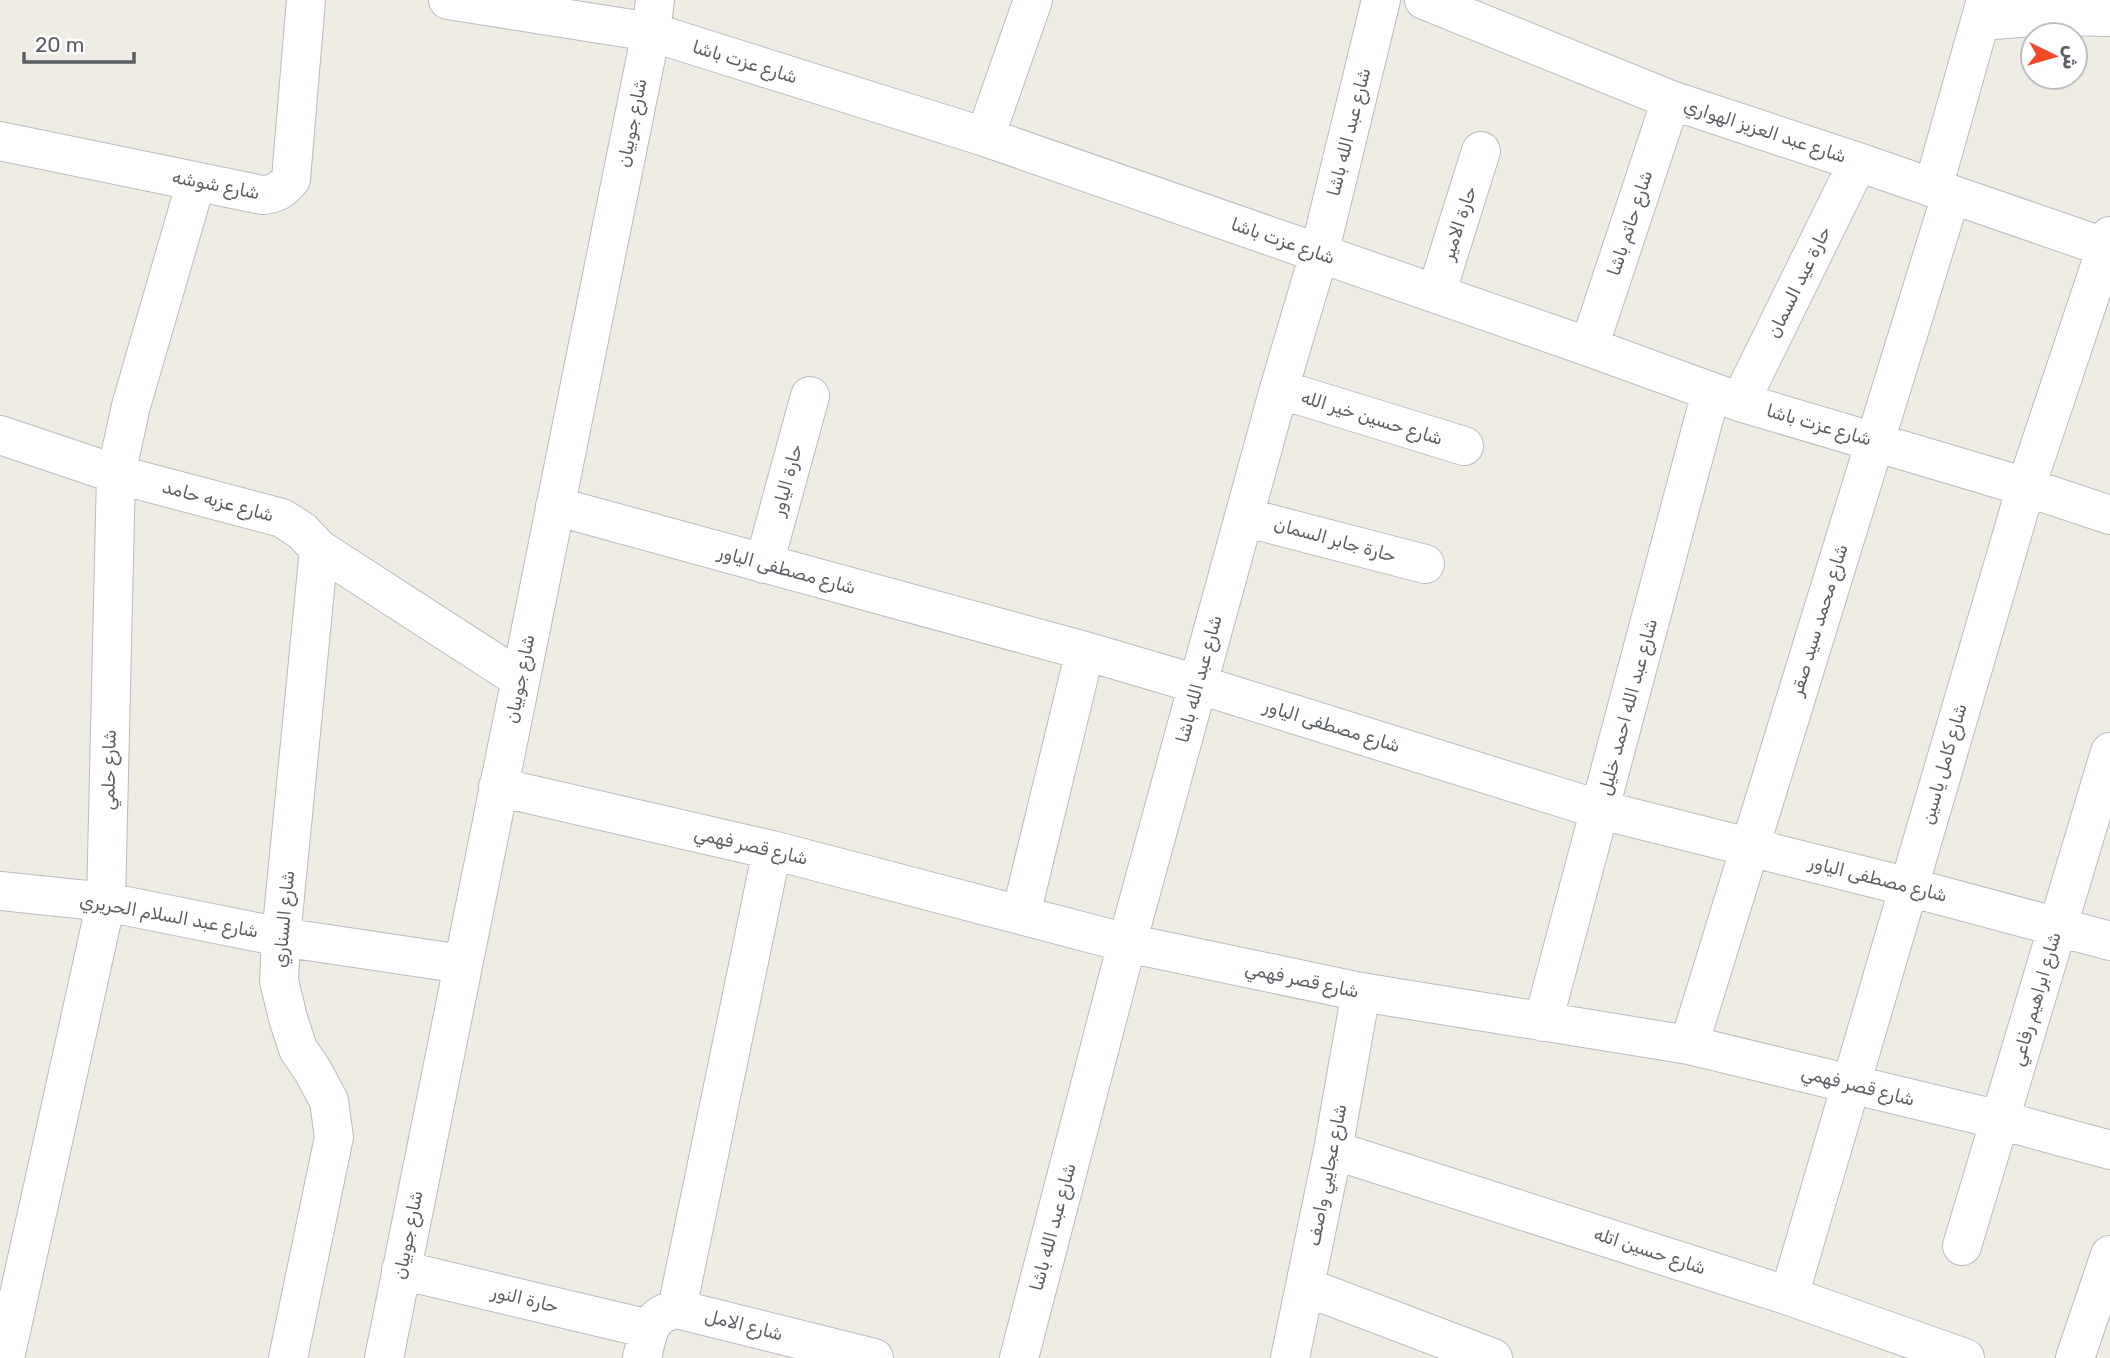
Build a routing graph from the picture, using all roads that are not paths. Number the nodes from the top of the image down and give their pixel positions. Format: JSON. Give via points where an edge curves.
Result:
{"nodes":[{"id":1,"x":306,"y":0,"type":"edge"},
{"id":2,"x":1033,"y":0,"type":"edge"},
{"id":3,"x":1381,"y":0,"type":"edge"},
{"id":4,"x":1424,"y":0,"type":"edge"},
{"id":5,"x":462,"y":1,"type":"edge"},
{"id":6,"x":1983,"y":10,"type":"edge"},
{"id":7,"x":653,"y":16,"type":"edge"},
{"id":8,"x":2110,"y":17,"type":"edge"},
{"id":9,"x":1671,"y":100,"type":"junction"},
{"id":10,"x":985,"y":137,"type":"junction"},
{"id":11,"x":0,"y":141,"type":"edge"},
{"id":12,"x":1481,"y":151,"type":"dead end"},
{"id":13,"x":1858,"y":162,"type":"junction"},
{"id":14,"x":196,"y":182,"type":"junction"},
{"id":15,"x":1942,"y":191,"type":"junction"},
{"id":16,"x":2109,"y":245,"type":"edge"},
{"id":17,"x":1319,"y":254,"type":"junction"},
{"id":18,"x":1436,"y":294,"type":"junction"},
{"id":19,"x":1589,"y":347,"type":"junction"},
{"id":20,"x":1279,"y":390,"type":"junction"},
{"id":21,"x":810,"y":396,"type":"dead end"},
{"id":22,"x":1725,"y":397,"type":"junction"},
{"id":23,"x":0,"y":435,"type":"edge"},
{"id":24,"x":1874,"y":442,"type":"junction"},
{"id":25,"x":1464,"y":446,"type":"dead end"},
{"id":26,"x":116,"y":474,"type":"junction"},
{"id":27,"x":2026,"y":487,"type":"junction"},
{"id":28,"x":555,"y":506,"type":"junction"},
{"id":29,"x":2110,"y":515,"type":"edge"},
{"id":30,"x":1244,"y":517,"type":"junction"},
{"id":31,"x":319,"y":549,"type":"junction"},
{"id":32,"x":764,"y":564,"type":"junction"},
{"id":33,"x":1425,"y":564,"type":"dead end"},
{"id":34,"x":1085,"y":651,"type":"junction"},
{"id":35,"x":520,"y":679,"type":"junction"},
{"id":36,"x":1197,"y":684,"type":"junction"},
{"id":37,"x":2110,"y":752,"type":"edge"},
{"id":38,"x":498,"y":787,"type":"junction"},
{"id":39,"x":1601,"y":810,"type":"junction"},
{"id":40,"x":1750,"y":847,"type":"junction"},
{"id":41,"x":772,"y":850,"type":"junction"},
{"id":42,"x":1909,"y":887,"type":"junction"},
{"id":43,"x":0,"y":891,"type":"edge"},
{"id":44,"x":106,"y":902,"type":"junction"},
{"id":45,"x":1021,"y":914,"type":"junction"},
{"id":46,"x":2057,"y":926,"type":"junction"},
{"id":47,"x":281,"y":937,"type":"junction"},
{"id":48,"x":2110,"y":940,"type":"edge"},
{"id":49,"x":1126,"y":943,"type":"junction"},
{"id":50,"x":462,"y":964,"type":"junction"},
{"id":51,"x":1361,"y":992,"type":"junction"},
{"id":52,"x":1543,"y":1022,"type":"junction"},
{"id":53,"x":1689,"y":1045,"type":"junction"},
{"id":54,"x":1852,"y":1084,"type":"junction"},
{"id":55,"x":2000,"y":1120,"type":"junction"},
{"id":56,"x":1333,"y":1150,"type":"junction"},
{"id":57,"x":2110,"y":1150,"type":"edge"},
{"id":58,"x":1962,"y":1246,"type":"dead end"},
{"id":59,"x":2110,"y":1255,"type":"edge"},
{"id":60,"x":401,"y":1270,"type":"junction"},
{"id":61,"x":1306,"y":1287,"type":"junction"},
{"id":62,"x":1789,"y":1296,"type":"junction"},
{"id":63,"x":656,"y":1332,"type":"edge"},
{"id":64,"x":806,"y":1350,"type":"edge"},
{"id":65,"x":9,"y":1356,"type":"edge"},
{"id":66,"x":288,"y":1358,"type":"edge"},
{"id":67,"x":384,"y":1358,"type":"edge"},
{"id":68,"x":874,"y":1358,"type":"edge"},
{"id":69,"x":1019,"y":1358,"type":"edge"},
{"id":70,"x":1290,"y":1358,"type":"edge"},
{"id":71,"x":1493,"y":1358,"type":"edge"},
{"id":72,"x":1965,"y":1358,"type":"edge"},
{"id":73,"x":2075,"y":1358,"type":"edge"}],
"edges":[{"from":1,"to":14,"type":"street","name":"شارع شوشه","via":[[290,179],[284,188],[262,195]]},
{"from":2,"to":10,"type":"street"},
{"from":3,"to":17,"type":"street","name":"شارع عبد الله باشا"},
{"from":4,"to":9,"type":"street","name":"شارع عبد العزيز الهواري"},
{"from":5,"to":7,"type":"street","name":"شارع عزت باشا"},
{"from":6,"to":8,"type":"street"},
{"from":6,"to":15,"type":"street","name":"شارع محمد سيد صقر"},
{"from":7,"to":10,"type":"street","name":"شارع عزت باشا"},
{"from":7,"to":28,"type":"street","name":"شارع جوبيان"},
{"from":9,"to":13,"type":"street","name":"شارع عبد العزيز الهواري"},
{"from":9,"to":19,"type":"street","name":"شارع حاتم باشا"},
{"from":10,"to":17,"type":"street","name":"شارع عزت باشا"},
{"from":11,"to":14,"type":"street","name":"شارع شوشه"},
{"from":12,"to":18,"type":"street","name":"حارة الامير"},
{"from":13,"to":15,"type":"street","name":"شارع عبد العزيز الهواري"},
{"from":13,"to":22,"type":"street","name":"حارة عيد السمان"},
{"from":14,"to":26,"type":"street","name":"شارع حلمي","via":[[131,406]]},
{"from":15,"to":16,"type":"street","name":"شارع عبد العزيز الهواري"},
{"from":15,"to":24,"type":"street","name":"شارع محمد سيد صقر"},
{"from":16,"to":27,"type":"street","name":"شارع كامل ياسين"},
{"from":17,"to":18,"type":"street","name":"شارع عزت باشا"},
{"from":17,"to":20,"type":"street","name":"شارع عبد الله باشا"},
{"from":18,"to":19,"type":"street","name":"شارع عزت باشا"},
{"from":19,"to":22,"type":"street","name":"شارع عزت باشا"},
{"from":20,"to":25,"type":"street","name":"شارع حسين خير الله"},
{"from":20,"to":30,"type":"street","name":"شارع عبد الله باشا"},
{"from":21,"to":32,"type":"street","name":"حارة الياور"},
{"from":22,"to":24,"type":"street","name":"شارع عزت باشا"},
{"from":22,"to":39,"type":"street","name":"شارع عبد الله احمد خليل"},
{"from":23,"to":26,"type":"street","name":"شارع عزبه حامد"},
{"from":24,"to":27,"type":"street","name":"شارع عزت باشا"},
{"from":24,"to":40,"type":"street","name":"شارع محمد سيد صقر"},
{"from":26,"to":31,"type":"street","name":"شارع عزبه حامد","via":[[282,518]]},
{"from":26,"to":44,"type":"street","name":"شارع حلمي"},
{"from":27,"to":29,"type":"street","name":"شارع عزت باشا"},
{"from":27,"to":42,"type":"street","name":"شارع كامل ياسين"},
{"from":28,"to":32,"type":"street","name":"شارع مصطفى الياور"},
{"from":28,"to":35,"type":"street","name":"شارع جوبيان"},
{"from":30,"to":33,"type":"street","name":"حارة جابر السمان"},
{"from":30,"to":36,"type":"street","name":"شارع عبد الله باشا"},
{"from":31,"to":35,"type":"street","name":"شارع عزبه حامد"},
{"from":31,"to":47,"type":"street","name":"شارع السناري"},
{"from":32,"to":34,"type":"street","name":"شارع مصطفى الياور"},
{"from":34,"to":36,"type":"street","name":"شارع مصطفى الياور"},
{"from":34,"to":45,"type":"street"},
{"from":35,"to":38,"type":"street","name":"شارع جوبيان"},
{"from":36,"to":39,"type":"street","name":"شارع مصطفى الياور"},
{"from":36,"to":49,"type":"street","name":"شارع عبد الله باشا"},
{"from":37,"to":46,"type":"street","name":"شارع ابراهيم رفاعي"},
{"from":38,"to":41,"type":"street","name":"شارع قصر فهمي"},
{"from":38,"to":50,"type":"street","name":"شارع جوبيان"},
{"from":39,"to":40,"type":"street","name":"شارع مصطفى الياور"},
{"from":39,"to":52,"type":"street","name":"شارع عبد الله احمد خليل"},
{"from":40,"to":42,"type":"street","name":"شارع مصطفى الياور"},
{"from":40,"to":53,"type":"street","name":"شارع محمد سيد صقر"},
{"from":41,"to":45,"type":"street","name":"شارع قصر فهمي"},
{"from":41,"to":63,"type":"street"},
{"from":42,"to":46,"type":"street","name":"شارع مصطفى الياور"},
{"from":42,"to":54,"type":"street","name":"شارع كامل ياسين"},
{"from":43,"to":44,"type":"street","name":"شارع عبد السلام الحريري"},
{"from":44,"to":47,"type":"street","name":"شارع عبد السلام الحريري"},
{"from":44,"to":65,"type":"street","name":"شارع حلمي"},
{"from":45,"to":49,"type":"street","name":"شارع قصر فهمي"},
{"from":46,"to":48,"type":"street","name":"شارع مصطفى الياور"},
{"from":46,"to":55,"type":"street","name":"شارع ابراهيم رفاعي"},
{"from":47,"to":50,"type":"street","name":"شارع عبد السلام الحريري"},
{"from":47,"to":66,"type":"street","name":"شارع السناري","via":[[279,981],[288,1018],[298,1049],[329,1101],[334,1138]]},
{"from":49,"to":51,"type":"street","name":"شارع قصر فهمي"},
{"from":49,"to":69,"type":"street","name":"شارع عبد الله باشا"},
{"from":50,"to":60,"type":"street","name":"شارع جوبيان"},
{"from":51,"to":52,"type":"street","name":"شارع قصر فهمي"},
{"from":51,"to":56,"type":"street","name":"شارع عجايبي واصف"},
{"from":52,"to":53,"type":"street","name":"شارع قصر فهمي"},
{"from":53,"to":54,"type":"street","name":"شارع قصر فهمي"},
{"from":54,"to":55,"type":"street","name":"شارع قصر فهمي"},
{"from":54,"to":62,"type":"street","name":"شارع كامل ياسين"},
{"from":55,"to":57,"type":"street","name":"شارع قصر فهمي"},
{"from":55,"to":58,"type":"street","name":"شارع ابراهيم رفاعي"},
{"from":56,"to":61,"type":"street","name":"شارع عجايبي واصف"},
{"from":56,"to":62,"type":"street","name":"شارع حسين اتله"},
{"from":59,"to":73,"type":"street"},
{"from":60,"to":63,"type":"street","name":"حارة النور"},
{"from":60,"to":67,"type":"street","name":"شارع جوبيان"},
{"from":61,"to":70,"type":"street","name":"شارع عجايبي واصف"},
{"from":61,"to":71,"type":"street"},
{"from":62,"to":72,"type":"street","name":"شارع حسين اتله"},
{"from":63,"to":64,"type":"street","name":"شارع الامل"},
{"from":64,"to":68,"type":"street","name":"شارع الامل"}]}
